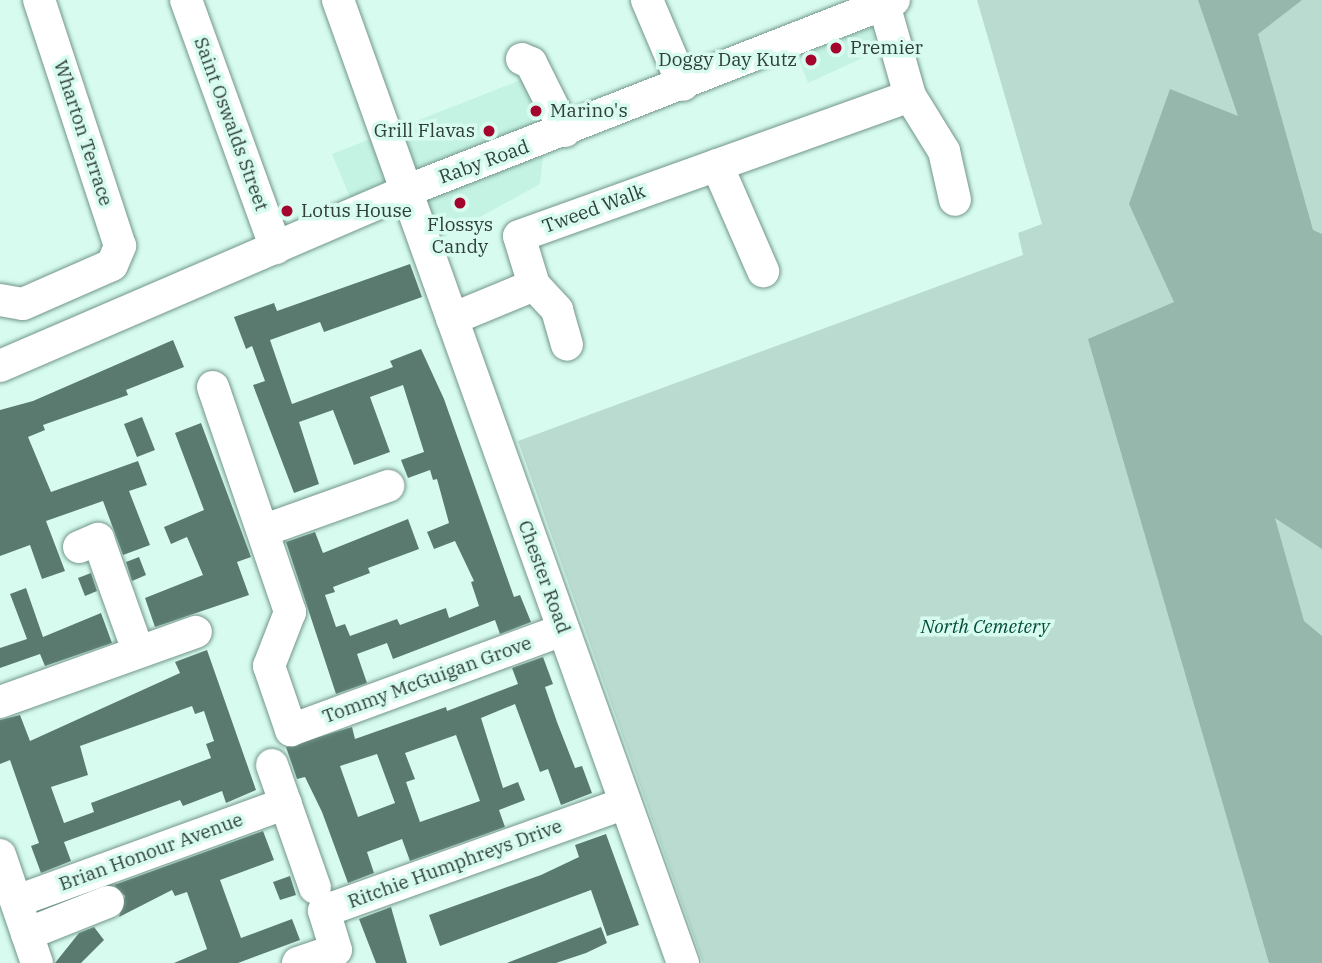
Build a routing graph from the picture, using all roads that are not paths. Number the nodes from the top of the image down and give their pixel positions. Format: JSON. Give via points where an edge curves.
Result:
{"nodes":[{"id":1,"x":39,"y":0,"type":"edge"},
{"id":2,"x":186,"y":0,"type":"edge"},
{"id":3,"x":338,"y":0,"type":"edge"},
{"id":4,"x":647,"y":0,"type":"edge"},
{"id":5,"x":889,"y":2,"type":"edge"},
{"id":6,"x":522,"y":59,"type":"dead end"},
{"id":7,"x":683,"y":85,"type":"junction"},
{"id":8,"x":910,"y":96,"type":"junction"},
{"id":9,"x":565,"y":131,"type":"junction"},
{"id":10,"x":717,"y":165,"type":"junction"},
{"id":11,"x":406,"y":191,"type":"junction"},
{"id":12,"x":955,"y":200,"type":"dead end"},
{"id":13,"x":276,"y":248,"type":"junction"},
{"id":14,"x":763,"y":271,"type":"dead end"},
{"id":15,"x":534,"y":285,"type":"junction"},
{"id":16,"x":0,"y":300,"type":"edge"},
{"id":17,"x":452,"y":319,"type":"junction"},
{"id":18,"x":567,"y":345,"type":"dead end"},
{"id":19,"x":0,"y":366,"type":"edge"},
{"id":20,"x":213,"y":387,"type":"dead end"},
{"id":21,"x":387,"y":486,"type":"dead end"},
{"id":22,"x":265,"y":530,"type":"junction"},
{"id":23,"x":79,"y":547,"type":"dead end"},
{"id":24,"x":563,"y":630,"type":"junction"},
{"id":25,"x":196,"y":632,"type":"dead end"},
{"id":26,"x":138,"y":652,"type":"junction"},
{"id":27,"x":0,"y":702,"type":"edge"},
{"id":28,"x":272,"y":765,"type":"dead end"},
{"id":29,"x":286,"y":803,"type":"junction"},
{"id":30,"x":625,"y":803,"type":"junction"},
{"id":31,"x":0,"y":855,"type":"edge"},
{"id":32,"x":315,"y":888,"type":"dead end"},
{"id":33,"x":17,"y":901,"type":"junction"},
{"id":34,"x":108,"y":902,"type":"dead end"},
{"id":35,"x":32,"y":948,"type":"edge"},
{"id":36,"x":298,"y":963,"type":"edge"},
{"id":37,"x":683,"y":963,"type":"edge"}],
"edges":[{"from":1,"to":16,"type":"street","name":"Wharton Terrace","via":[[120,246],[112,265],[23,304]]},
{"from":2,"to":13,"type":"street","name":"Saint Oswalds Street"},
{"from":3,"to":11,"type":"street","name":"Chester Road"},
{"from":4,"to":7,"type":"street"},
{"from":5,"to":7,"type":"street","name":"Raby Road"},
{"from":5,"to":8,"type":"street"},
{"from":6,"to":9,"type":"street","via":[[531,63]]},
{"from":7,"to":9,"type":"street","name":"Raby Road"},
{"from":8,"to":10,"type":"street","name":"Tweed Walk"},
{"from":8,"to":12,"type":"street","via":[[944,151]]},
{"from":9,"to":11,"type":"street","name":"Raby Road"},
{"from":10,"to":14,"type":"street"},
{"from":10,"to":15,"type":"street","name":"Tweed Walk","via":[[519,236]]},
{"from":11,"to":13,"type":"street","name":"Raby Road"},
{"from":11,"to":17,"type":"street","name":"Chester Road"},
{"from":13,"to":19,"type":"street","name":"Raby Road"},
{"from":15,"to":17,"type":"street"},
{"from":15,"to":18,"type":"street","name":"Tweed Walk","via":[[556,310]]},
{"from":17,"to":24,"type":"street","name":"Chester Road"},
{"from":20,"to":22,"type":"street"},
{"from":21,"to":22,"type":"street"},
{"from":22,"to":24,"type":"street","name":"Tommy McGuigan Grove","via":[[290,612],[269,666],[290,730]]},
{"from":23,"to":26,"type":"street","via":[[98,539]]},
{"from":24,"to":30,"type":"street","name":"Chester Road"},
{"from":25,"to":26,"type":"street"},
{"from":26,"to":27,"type":"street"},
{"from":28,"to":29,"type":"street"},
{"from":29,"to":32,"type":"street"},
{"from":29,"to":33,"type":"street","name":"Brian Honour Avenue"},
{"from":30,"to":36,"type":"street","name":"Ritchie Humphreys Drive","via":[[324,911],[336,950]]},
{"from":30,"to":37,"type":"street","name":"Chester Road"},
{"from":31,"to":33,"type":"street"},
{"from":33,"to":35,"type":"street"},
{"from":34,"to":35,"type":"street"}]}
